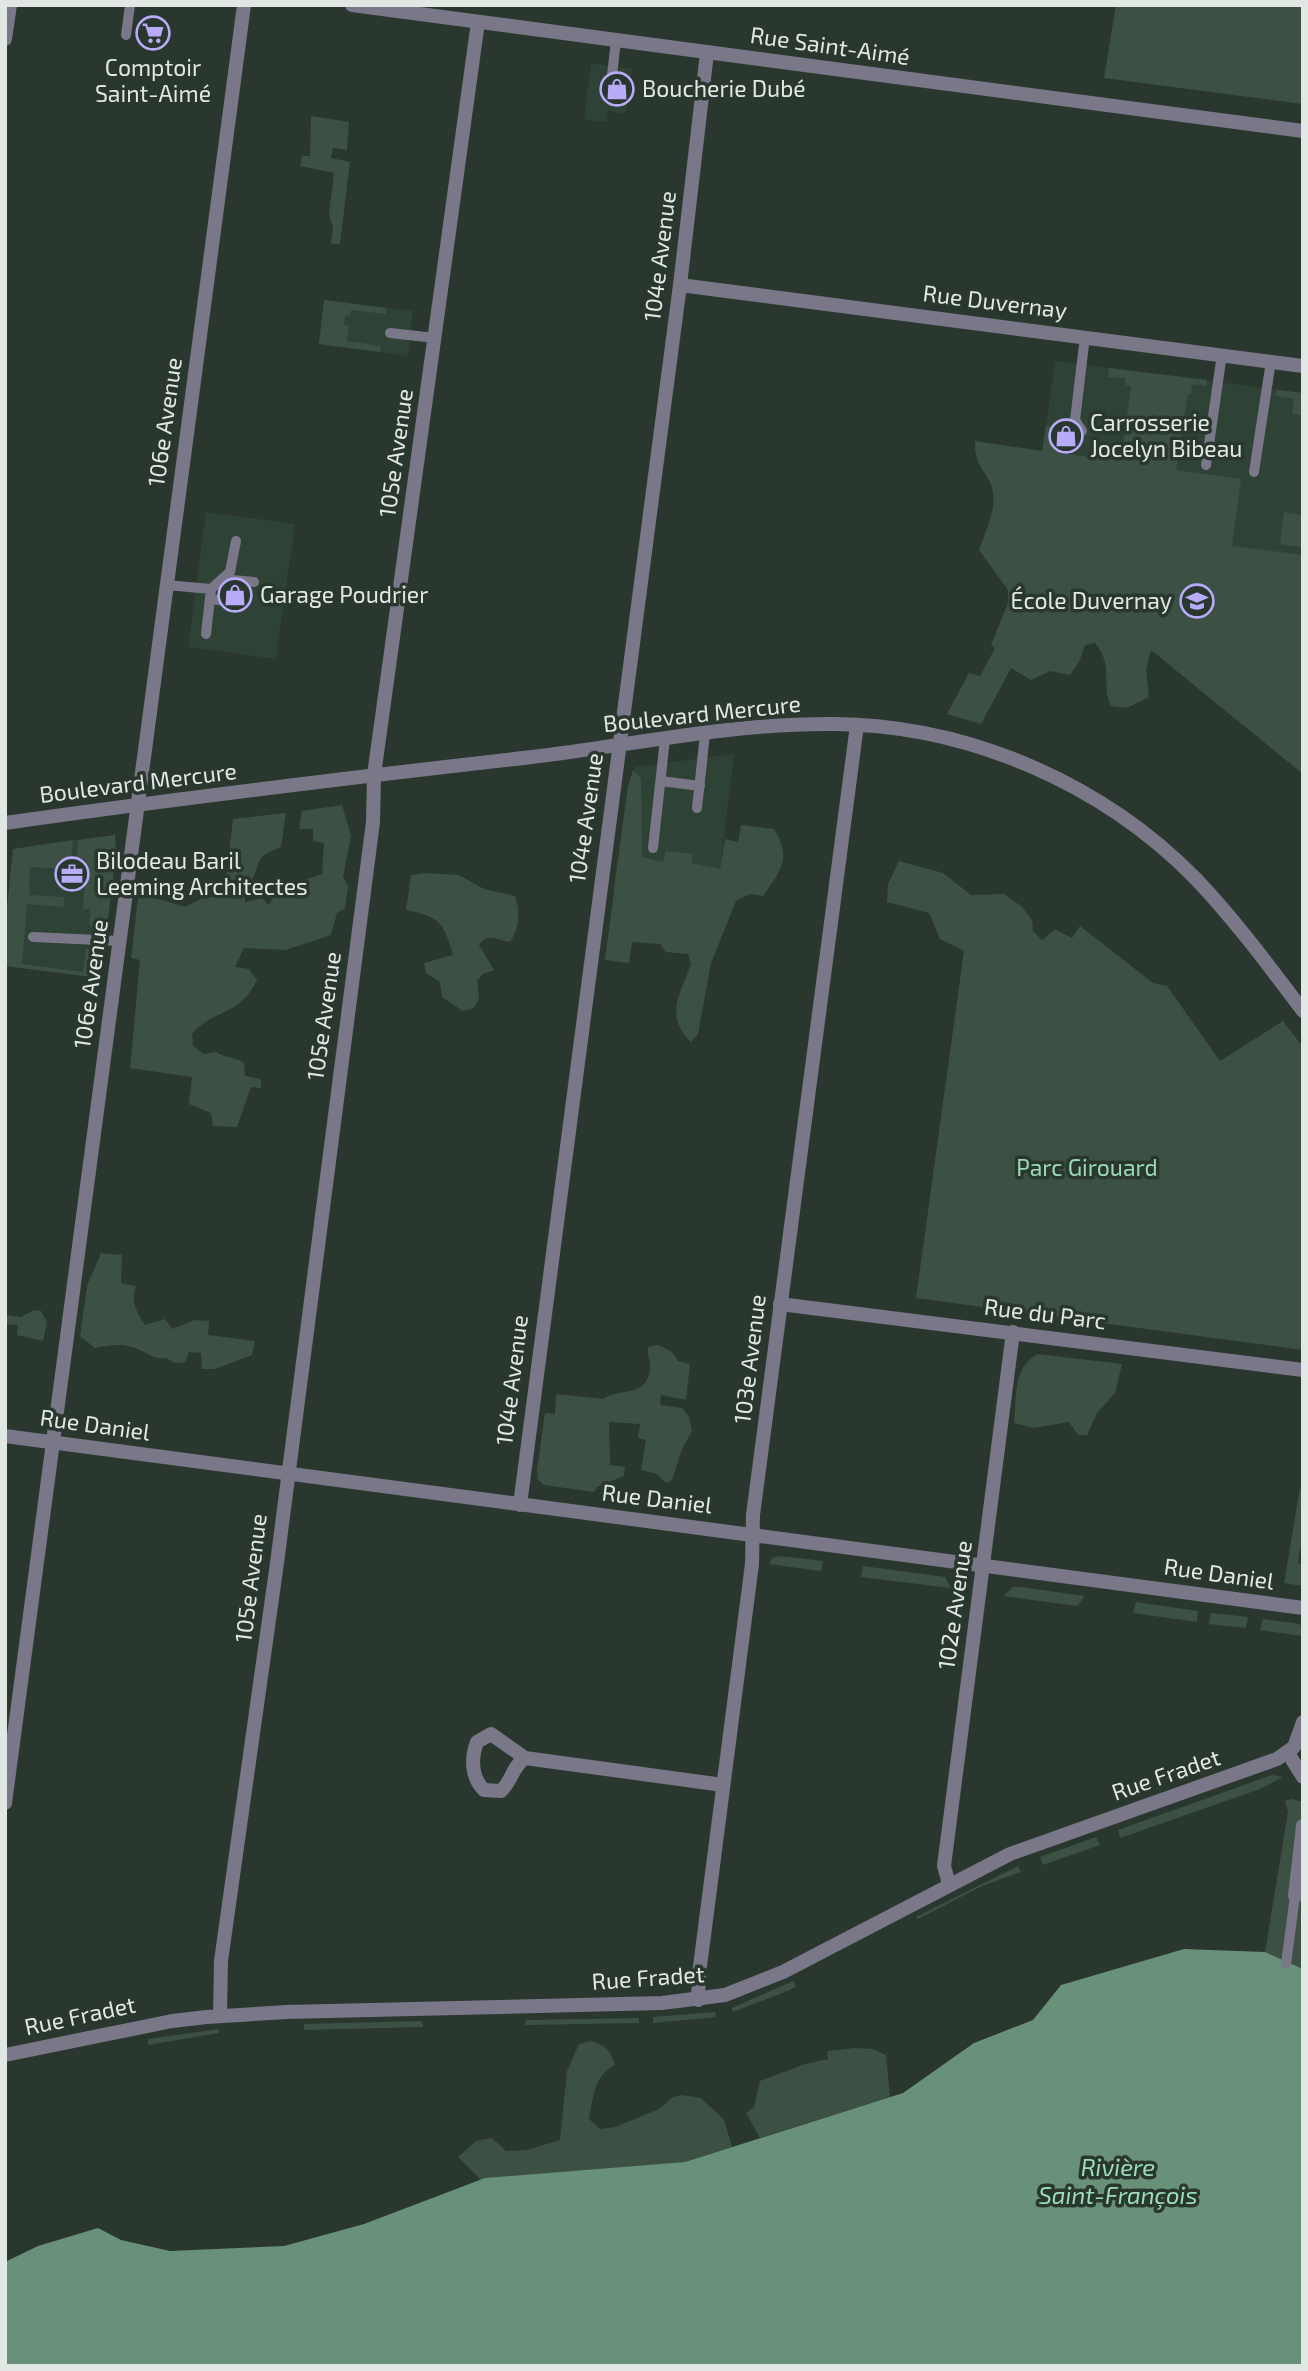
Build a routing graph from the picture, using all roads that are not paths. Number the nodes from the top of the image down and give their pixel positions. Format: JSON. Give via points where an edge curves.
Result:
{"nodes":[{"id":1,"x":10,"y":5,"type":"edge"},
{"id":2,"x":130,"y":5,"type":"edge"},
{"id":3,"x":244,"y":5,"type":"edge"},
{"id":4,"x":352,"y":5,"type":"edge"},
{"id":5,"x":478,"y":22,"type":"junction"},
{"id":6,"x":126,"y":35,"type":"dead end"},
{"id":7,"x":5,"y":39,"type":"edge"},
{"id":8,"x":616,"y":41,"type":"junction"},
{"id":9,"x":707,"y":53,"type":"junction"},
{"id":10,"x":612,"y":75,"type":"dead end"},
{"id":11,"x":1303,"y":131,"type":"edge"},
{"id":12,"x":680,"y":285,"type":"junction"},
{"id":13,"x":390,"y":333,"type":"dead end"},
{"id":14,"x":1086,"y":337,"type":"junction"},
{"id":15,"x":435,"y":338,"type":"junction"},
{"id":16,"x":1222,"y":354,"type":"junction"},
{"id":17,"x":1271,"y":361,"type":"junction"},
{"id":18,"x":1303,"y":366,"type":"edge"},
{"id":19,"x":1082,"y":431,"type":"dead end"},
{"id":20,"x":1206,"y":465,"type":"dead end"},
{"id":21,"x":1254,"y":472,"type":"dead end"},
{"id":22,"x":236,"y":541,"type":"dead end"},
{"id":23,"x":222,"y":579,"type":"junction"},
{"id":24,"x":254,"y":582,"type":"dead end"},
{"id":25,"x":166,"y":585,"type":"junction"},
{"id":26,"x":211,"y":594,"type":"junction"},
{"id":27,"x":227,"y":601,"type":"dead end"},
{"id":28,"x":206,"y":634,"type":"dead end"},
{"id":29,"x":857,"y":725,"type":"junction"},
{"id":30,"x":705,"y":734,"type":"junction"},
{"id":31,"x":665,"y":739,"type":"junction"},
{"id":32,"x":619,"y":744,"type":"junction"},
{"id":33,"x":374,"y":775,"type":"junction"},
{"id":34,"x":661,"y":781,"type":"junction"},
{"id":35,"x":700,"y":786,"type":"junction"},
{"id":36,"x":137,"y":805,"type":"junction"},
{"id":37,"x":697,"y":808,"type":"dead end"},
{"id":38,"x":5,"y":823,"type":"edge"},
{"id":39,"x":653,"y":848,"type":"dead end"},
{"id":40,"x":33,"y":937,"type":"dead end"},
{"id":41,"x":120,"y":941,"type":"junction"},
{"id":42,"x":1303,"y":1011,"type":"edge"},
{"id":43,"x":780,"y":1304,"type":"junction"},
{"id":44,"x":1013,"y":1332,"type":"junction"},
{"id":45,"x":1303,"y":1370,"type":"edge"},
{"id":46,"x":5,"y":1436,"type":"edge"},
{"id":47,"x":52,"y":1442,"type":"junction"},
{"id":48,"x":287,"y":1473,"type":"junction"},
{"id":49,"x":520,"y":1505,"type":"junction"},
{"id":50,"x":753,"y":1534,"type":"junction"},
{"id":51,"x":983,"y":1564,"type":"junction"},
{"id":52,"x":1303,"y":1608,"type":"edge"},
{"id":53,"x":1303,"y":1722,"type":"edge"},
{"id":54,"x":1288,"y":1753,"type":"junction"},
{"id":55,"x":525,"y":1758,"type":"dead end"},
{"id":56,"x":1303,"y":1777,"type":"edge"},
{"id":57,"x":723,"y":1785,"type":"junction"},
{"id":58,"x":5,"y":1803,"type":"edge"},
{"id":59,"x":1303,"y":1826,"type":"edge"},
{"id":60,"x":949,"y":1884,"type":"junction"},
{"id":61,"x":1295,"y":1896,"type":"joint"},
{"id":62,"x":1286,"y":1964,"type":"dead end"},
{"id":63,"x":698,"y":2000,"type":"junction"},
{"id":64,"x":220,"y":2015,"type":"junction"},
{"id":65,"x":5,"y":2055,"type":"edge"}],
"edges":[{"from":1,"to":7,"type":"street"},
{"from":2,"to":6,"type":"lane"},
{"from":3,"to":25,"type":"street","name":"106e Avenue"},
{"from":4,"to":5,"type":"street","name":"Rue Saint-Aimé"},
{"from":5,"to":8,"type":"street","name":"Rue Saint-Aimé"},
{"from":5,"to":15,"type":"street","name":"105e Avenue"},
{"from":8,"to":9,"type":"street","name":"Rue Saint-Aimé"},
{"from":8,"to":10,"type":"lane"},
{"from":9,"to":11,"type":"street","name":"Rue Saint-Aimé"},
{"from":9,"to":12,"type":"street","name":"104e Avenue"},
{"from":12,"to":14,"type":"street","name":"Rue Duvernay"},
{"from":12,"to":32,"type":"street","name":"104e Avenue"},
{"from":13,"to":15,"type":"lane"},
{"from":14,"to":16,"type":"street","name":"Rue Duvernay"},
{"from":14,"to":19,"type":"lane","via":[[1075,420]]},
{"from":15,"to":33,"type":"street","name":"105e Avenue"},
{"from":16,"to":17,"type":"street","name":"Rue Duvernay"},
{"from":16,"to":20,"type":"lane"},
{"from":17,"to":18,"type":"street","name":"Rue Duvernay"},
{"from":17,"to":21,"type":"lane"},
{"from":22,"to":23,"type":"lane","via":[[230,572]]},
{"from":23,"to":24,"type":"lane"},
{"from":23,"to":26,"type":"lane"},
{"from":25,"to":26,"type":"lane"},
{"from":25,"to":36,"type":"street","name":"106e Avenue"},
{"from":26,"to":27,"type":"lane"},
{"from":26,"to":28,"type":"lane"},
{"from":29,"to":30,"type":"street","name":"Boulevard Mercure"},
{"from":29,"to":42,"type":"street","name":"Boulevard Mercure","via":[[976,747],[1045,772],[1100,803],[1154,841],[1196,880]]},
{"from":29,"to":43,"type":"street","name":"103e Avenue"},
{"from":30,"to":31,"type":"street","name":"Boulevard Mercure"},
{"from":30,"to":35,"type":"lane"},
{"from":31,"to":32,"type":"street","name":"Boulevard Mercure"},
{"from":31,"to":34,"type":"lane"},
{"from":32,"to":33,"type":"street","name":"Boulevard Mercure"},
{"from":32,"to":49,"type":"street","name":"104e Avenue"},
{"from":33,"to":36,"type":"street","name":"Boulevard Mercure"},
{"from":33,"to":48,"type":"street","name":"105e Avenue","via":[[373,822]]},
{"from":34,"to":35,"type":"lane"},
{"from":34,"to":39,"type":"lane"},
{"from":35,"to":37,"type":"lane"},
{"from":36,"to":38,"type":"street","name":"Boulevard Mercure"},
{"from":36,"to":41,"type":"street","name":"106e Avenue"},
{"from":40,"to":41,"type":"lane"},
{"from":41,"to":47,"type":"street","name":"106e Avenue"},
{"from":43,"to":44,"type":"street","name":"Rue du Parc"},
{"from":43,"to":50,"type":"street","name":"103e Avenue"},
{"from":44,"to":45,"type":"street","name":"Rue du Parc"},
{"from":44,"to":51,"type":"street","name":"102e Avenue"},
{"from":46,"to":47,"type":"street","name":"Rue Daniel"},
{"from":47,"to":48,"type":"street","name":"Rue Daniel"},
{"from":47,"to":58,"type":"street","name":"106e Avenue"},
{"from":48,"to":49,"type":"street","name":"Rue Daniel"},
{"from":48,"to":64,"type":"street","name":"105e Avenue","via":[[221,1961]]},
{"from":49,"to":50,"type":"street","name":"Rue Daniel"},
{"from":50,"to":51,"type":"street","name":"Rue Daniel"},
{"from":50,"to":57,"type":"street","name":"103e Avenue"},
{"from":51,"to":52,"type":"street","name":"Rue Daniel"},
{"from":51,"to":60,"type":"street","name":"102e Avenue","via":[[944,1866]]},
{"from":53,"to":54,"type":"street"},
{"from":54,"to":56,"type":"street"},
{"from":54,"to":60,"type":"street","name":"Rue Fradet","via":[[1034,1845]]},
{"from":55,"to":57,"type":"street"},
{"from":57,"to":63,"type":"street","name":"103e Avenue"},
{"from":59,"to":61,"type":"street"},
{"from":60,"to":63,"type":"street","name":"Rue Fradet","via":[[771,1977],[734,1993]]},
{"from":61,"to":62,"type":"lane"},
{"from":63,"to":64,"type":"street","name":"Rue Fradet"},
{"from":64,"to":65,"type":"street","name":"Rue Fradet"}]}
